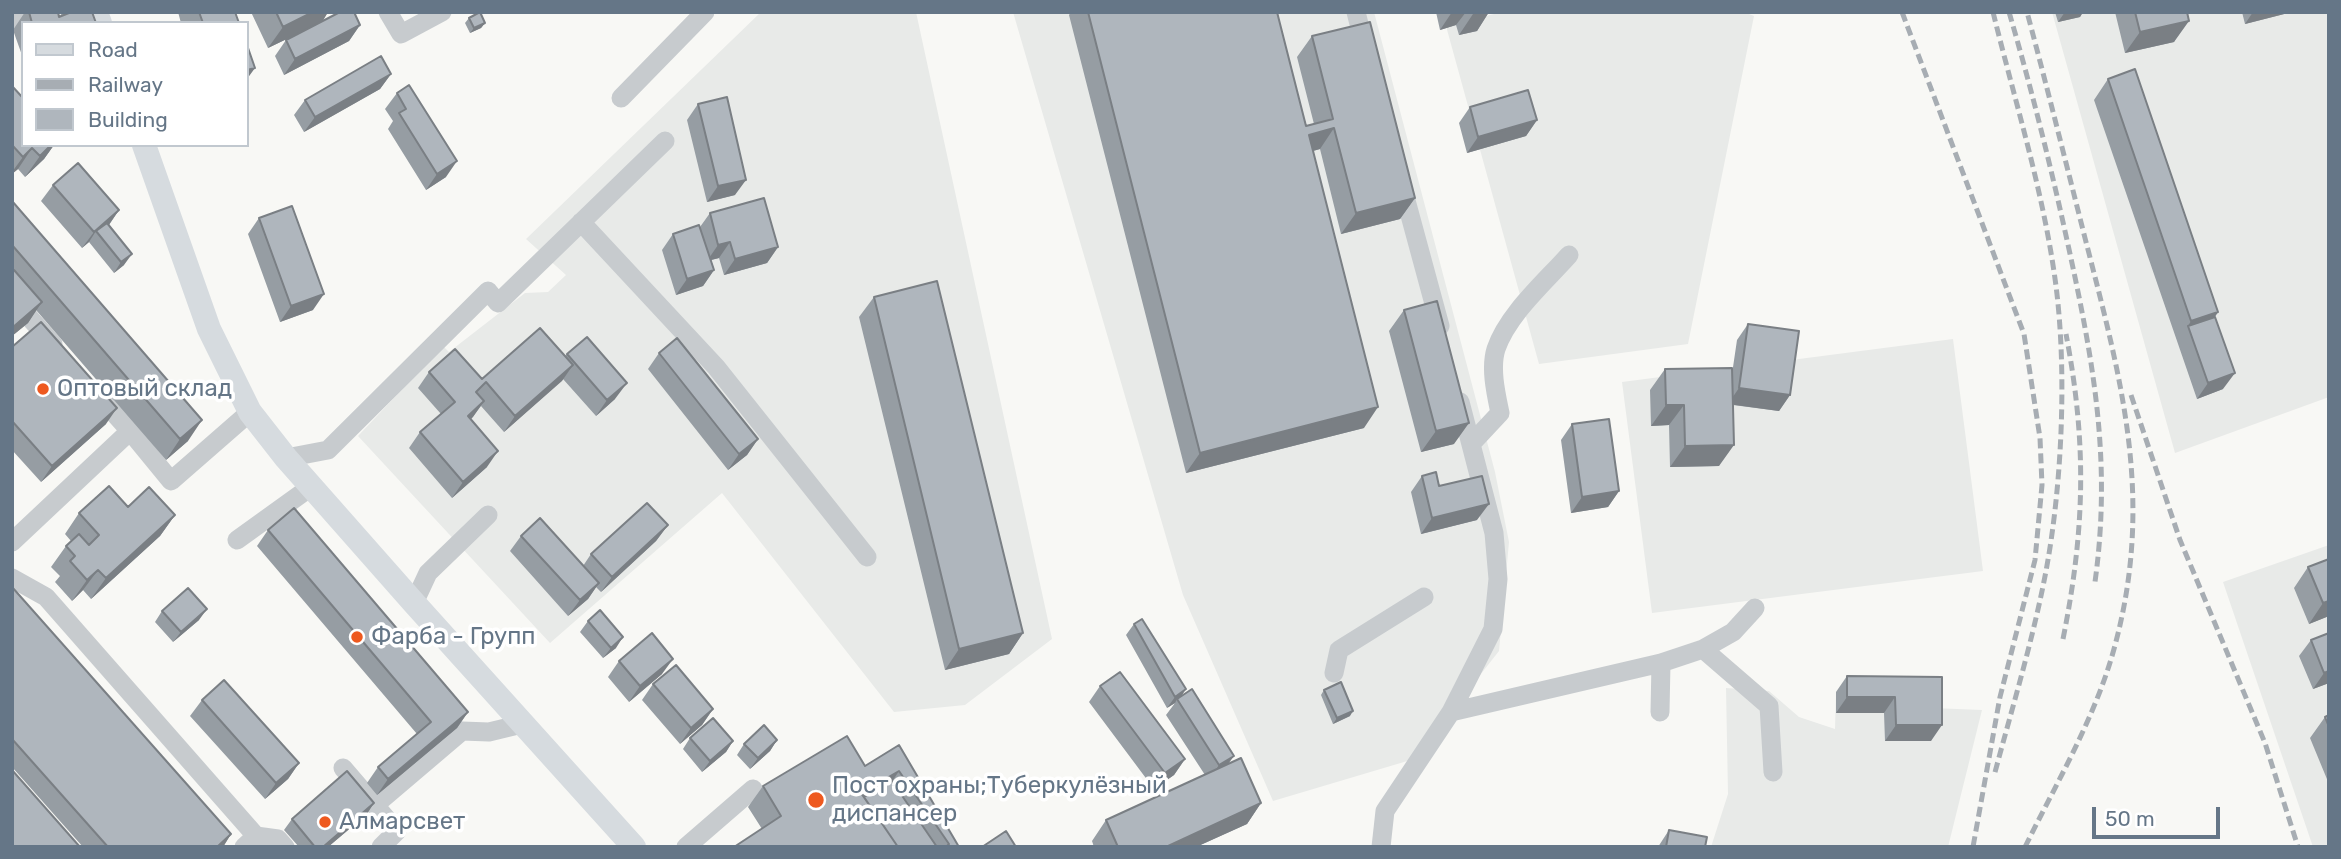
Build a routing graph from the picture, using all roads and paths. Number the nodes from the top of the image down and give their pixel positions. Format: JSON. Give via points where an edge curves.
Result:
{"nodes":[{"id":1,"x":32,"y":12,"type":"edge"},
{"id":2,"x":388,"y":12,"type":"edge"},
{"id":3,"x":442,"y":12,"type":"edge"},
{"id":4,"x":705,"y":12,"type":"edge"},
{"id":5,"x":1356,"y":12,"type":"edge"},
{"id":6,"x":12,"y":23,"type":"edge"},
{"id":7,"x":1370,"y":66,"type":"edge"},
{"id":8,"x":621,"y":98,"type":"dead end"},
{"id":9,"x":665,"y":141,"type":"dead end"},
{"id":10,"x":145,"y":147,"type":"edge"},
{"id":11,"x":1395,"y":160,"type":"edge"},
{"id":12,"x":581,"y":222,"type":"junction"},
{"id":13,"x":1569,"y":255,"type":"dead end"},
{"id":14,"x":12,"y":298,"type":"edge"},
{"id":15,"x":1446,"y":349,"type":"edge"},
{"id":16,"x":67,"y":359,"type":"edge"},
{"id":17,"x":85,"y":380,"type":"edge"},
{"id":18,"x":1457,"y":390,"type":"edge"},
{"id":19,"x":250,"y":412,"type":"junction"},
{"id":20,"x":130,"y":431,"type":"junction"},
{"id":21,"x":1471,"y":444,"type":"junction"},
{"id":22,"x":286,"y":458,"type":"junction"},
{"id":23,"x":312,"y":486,"type":"junction"},
{"id":24,"x":488,"y":515,"type":"dead end"},
{"id":25,"x":237,"y":540,"type":"dead end"},
{"id":26,"x":12,"y":542,"type":"edge"},
{"id":27,"x":867,"y":557,"type":"dead end"},
{"id":28,"x":12,"y":579,"type":"edge"},
{"id":29,"x":1424,"y":597,"type":"dead end"},
{"id":30,"x":414,"y":603,"type":"junction"},
{"id":31,"x":1755,"y":608,"type":"dead end"},
{"id":32,"x":1703,"y":649,"type":"junction"},
{"id":33,"x":1661,"y":663,"type":"junction"},
{"id":34,"x":1334,"y":673,"type":"dead end"},
{"id":35,"x":1451,"y":712,"type":"junction"},
{"id":36,"x":1660,"y":712,"type":"dead end"},
{"id":37,"x":522,"y":724,"type":"junction"},
{"id":38,"x":343,"y":768,"type":"dead end"},
{"id":39,"x":1773,"y":772,"type":"dead end"},
{"id":40,"x":753,"y":789,"type":"dead end"},
{"id":41,"x":375,"y":805,"type":"junction"},
{"id":42,"x":250,"y":841,"type":"edge"},
{"id":43,"x":285,"y":847,"type":"edge"},
{"id":44,"x":381,"y":847,"type":"edge"},
{"id":45,"x":634,"y":847,"type":"edge"},
{"id":46,"x":686,"y":847,"type":"edge"},
{"id":47,"x":1381,"y":847,"type":"edge"}],
"edges":[{"from":1,"to":6,"type":"street"},
{"from":2,"to":3,"type":"street","via":[[401,34]]},
{"from":4,"to":8,"type":"street"},
{"from":5,"to":7,"type":"street"},
{"from":9,"to":12,"type":"street"},
{"from":10,"to":19,"type":"main road","via":[[209,329]]},
{"from":11,"to":15,"type":"street"},
{"from":12,"to":22,"type":"street","via":[[498,303],[488,291],[328,450]]},
{"from":12,"to":27,"type":"street","via":[[716,367]]},
{"from":13,"to":21,"type":"street","via":[[1515,317],[1496,350],[1500,413]]},
{"from":14,"to":16,"type":"street"},
{"from":17,"to":20,"type":"street"},
{"from":18,"to":21,"type":"street"},
{"from":19,"to":20,"type":"street","via":[[171,481]]},
{"from":19,"to":22,"type":"main road"},
{"from":20,"to":26,"type":"street"},
{"from":21,"to":35,"type":"street","via":[[1494,533],[1498,579],[1493,629]]},
{"from":22,"to":23,"type":"main road"},
{"from":23,"to":25,"type":"street"},
{"from":23,"to":30,"type":"main road"},
{"from":24,"to":30,"type":"street","via":[[428,573]]},
{"from":28,"to":42,"type":"street","via":[[46,597]]},
{"from":29,"to":34,"type":"street","via":[[1339,650]]},
{"from":30,"to":37,"type":"main road"},
{"from":31,"to":32,"type":"street","via":[[1733,632]]},
{"from":32,"to":33,"type":"street"},
{"from":32,"to":39,"type":"street","via":[[1769,706]]},
{"from":33,"to":35,"type":"street"},
{"from":33,"to":36,"type":"street"},
{"from":35,"to":47,"type":"street","via":[[1385,811]]},
{"from":37,"to":41,"type":"street","via":[[489,732],[462,731]]},
{"from":37,"to":45,"type":"main road"},
{"from":38,"to":41,"type":"street"},
{"from":40,"to":46,"type":"street"},
{"from":41,"to":44,"type":"street","via":[[397,831]]},
{"from":42,"to":43,"type":"street","via":[[278,839]]}]}
